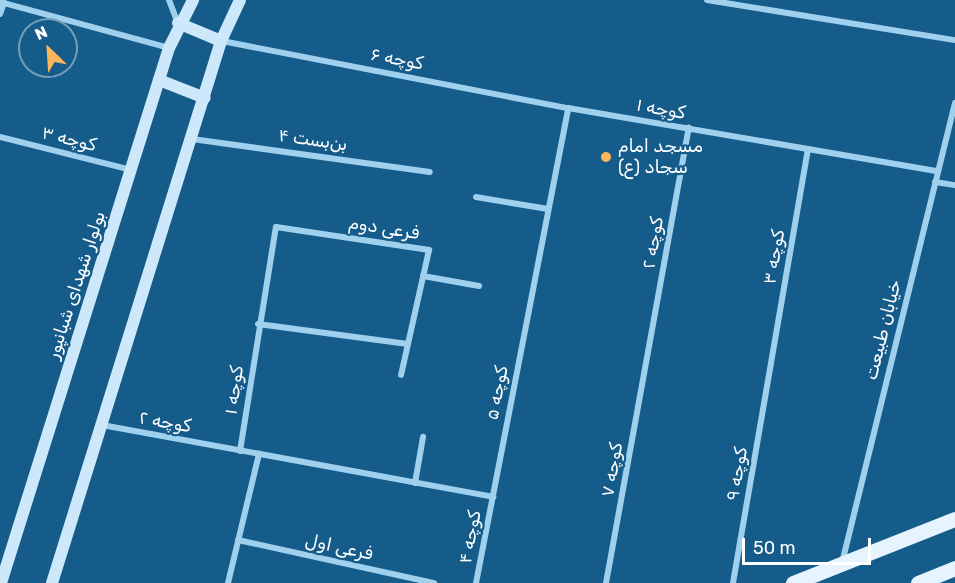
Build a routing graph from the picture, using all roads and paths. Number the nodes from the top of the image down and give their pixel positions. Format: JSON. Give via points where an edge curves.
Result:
{"nodes":[{"id":1,"x":169,"y":0,"type":"edge"},
{"id":2,"x":192,"y":0,"type":"edge"},
{"id":3,"x":240,"y":0,"type":"edge"},
{"id":4,"x":707,"y":0,"type":"edge"},
{"id":5,"x":2,"y":2,"type":"edge"},
{"id":6,"x":0,"y":14,"type":"edge"},
{"id":7,"x":178,"y":23,"type":"junction"},
{"id":8,"x":955,"y":40,"type":"edge"},
{"id":9,"x":221,"y":41,"type":"junction"},
{"id":10,"x":169,"y":48,"type":"junction"},
{"id":11,"x":159,"y":80,"type":"junction"},
{"id":12,"x":205,"y":98,"type":"junction"},
{"id":13,"x":955,"y":103,"type":"edge"},
{"id":14,"x":568,"y":108,"type":"junction"},
{"id":15,"x":689,"y":128,"type":"junction"},
{"id":16,"x":0,"y":137,"type":"edge"},
{"id":17,"x":192,"y":139,"type":"junction"},
{"id":18,"x":808,"y":149,"type":"junction"},
{"id":19,"x":131,"y":170,"type":"junction"},
{"id":20,"x":938,"y":171,"type":"junction"},
{"id":21,"x":430,"y":172,"type":"dead end"},
{"id":22,"x":935,"y":182,"type":"junction"},
{"id":23,"x":955,"y":185,"type":"edge"},
{"id":24,"x":476,"y":196,"type":"dead end"},
{"id":25,"x":548,"y":209,"type":"junction"},
{"id":26,"x":276,"y":227,"type":"joint"},
{"id":27,"x":423,"y":276,"type":"junction"},
{"id":28,"x":479,"y":286,"type":"dead end"},
{"id":29,"x":258,"y":324,"type":"junction"},
{"id":30,"x":408,"y":344,"type":"junction"},
{"id":31,"x":646,"y":363,"type":"joint"},
{"id":32,"x":770,"y":371,"type":"joint"},
{"id":33,"x":400,"y":375,"type":"dead end"},
{"id":34,"x":102,"y":425,"type":"junction"},
{"id":35,"x":423,"y":437,"type":"dead end"},
{"id":36,"x":240,"y":451,"type":"junction"},
{"id":37,"x":259,"y":454,"type":"junction"},
{"id":38,"x":415,"y":483,"type":"junction"},
{"id":39,"x":493,"y":497,"type":"junction"},
{"id":40,"x":955,"y":519,"type":"edge"},
{"id":41,"x":238,"y":540,"type":"junction"},
{"id":42,"x":842,"y":564,"type":"junction"},
{"id":43,"x":955,"y":568,"type":"edge"},
{"id":44,"x":1,"y":583,"type":"edge"},
{"id":45,"x":52,"y":583,"type":"edge"},
{"id":46,"x":228,"y":583,"type":"edge"},
{"id":47,"x":434,"y":583,"type":"edge"},
{"id":48,"x":476,"y":583,"type":"edge"},
{"id":49,"x":606,"y":583,"type":"edge"},
{"id":50,"x":733,"y":583,"type":"edge"},
{"id":51,"x":793,"y":583,"type":"edge"},
{"id":52,"x":918,"y":583,"type":"edge"}],
"edges":[{"from":1,"to":7,"type":"street"},
{"from":2,"to":7,"type":"street","name":"بولوار شهدای شبانپور"},
{"from":3,"to":9,"type":"street"},
{"from":4,"to":8,"type":"street"},
{"from":5,"to":6,"type":"street"},
{"from":5,"to":10,"type":"street"},
{"from":7,"to":9,"type":"street"},
{"from":7,"to":10,"type":"street","name":"بولوار شهدای شبانپور"},
{"from":9,"to":12,"type":"street"},
{"from":9,"to":14,"type":"street","name":"کوچه ۶"},
{"from":10,"to":11,"type":"street","name":"بولوار شهدای شبانپور"},
{"from":11,"to":12,"type":"street"},
{"from":11,"to":19,"type":"street","name":"بولوار شهدای شبانپور"},
{"from":12,"to":17,"type":"street"},
{"from":13,"to":20,"type":"street","name":"خیابان طبیعت"},
{"from":14,"to":15,"type":"street","name":"کوچه ۱"},
{"from":14,"to":25,"type":"street"},
{"from":15,"to":18,"type":"street","name":"کوچه ۱"},
{"from":15,"to":31,"type":"street","name":"کوچه ۲"},
{"from":16,"to":19,"type":"street","name":"کوچه ۳"},
{"from":17,"to":21,"type":"street","name":"بن‌بست ۴"},
{"from":17,"to":34,"type":"street"},
{"from":18,"to":20,"type":"street","name":"کوچه ۱"},
{"from":18,"to":32,"type":"street","name":"کوچه ۳"},
{"from":19,"to":44,"type":"street","name":"بولوار شهدای شبانپور"},
{"from":20,"to":22,"type":"street","name":"خیابان طبیعت"},
{"from":22,"to":23,"type":"street"},
{"from":22,"to":42,"type":"street","name":"خیابان طبیعت"},
{"from":24,"to":25,"type":"street"},
{"from":25,"to":39,"type":"street","name":"کوچه ۵"},
{"from":26,"to":27,"type":"street","name":"فرعی دوم","via":[[429,250]]},
{"from":26,"to":29,"type":"street","name":"کوچه ۱"},
{"from":27,"to":28,"type":"street"},
{"from":27,"to":30,"type":"street","name":"فرعی دوم"},
{"from":29,"to":30,"type":"street"},
{"from":29,"to":36,"type":"street","name":"کوچه ۱"},
{"from":30,"to":33,"type":"street","name":"فرعی دوم"},
{"from":31,"to":49,"type":"street","name":"کوچه ۷"},
{"from":32,"to":50,"type":"street","name":"کوچه ۹"},
{"from":34,"to":36,"type":"street","name":"کوچه ۲"},
{"from":34,"to":45,"type":"street"},
{"from":35,"to":38,"type":"street"},
{"from":36,"to":37,"type":"street","name":"کوچه ۲"},
{"from":37,"to":38,"type":"street","name":"کوچه ۲"},
{"from":37,"to":41,"type":"street"},
{"from":38,"to":39,"type":"street","name":"کوچه ۲"},
{"from":39,"to":48,"type":"street","name":"کوچه ۴"},
{"from":40,"to":42,"type":"main road"},
{"from":41,"to":46,"type":"street"},
{"from":41,"to":47,"type":"street","name":"فرعی اول"},
{"from":42,"to":51,"type":"main road"},
{"from":43,"to":52,"type":"main road"}]}
